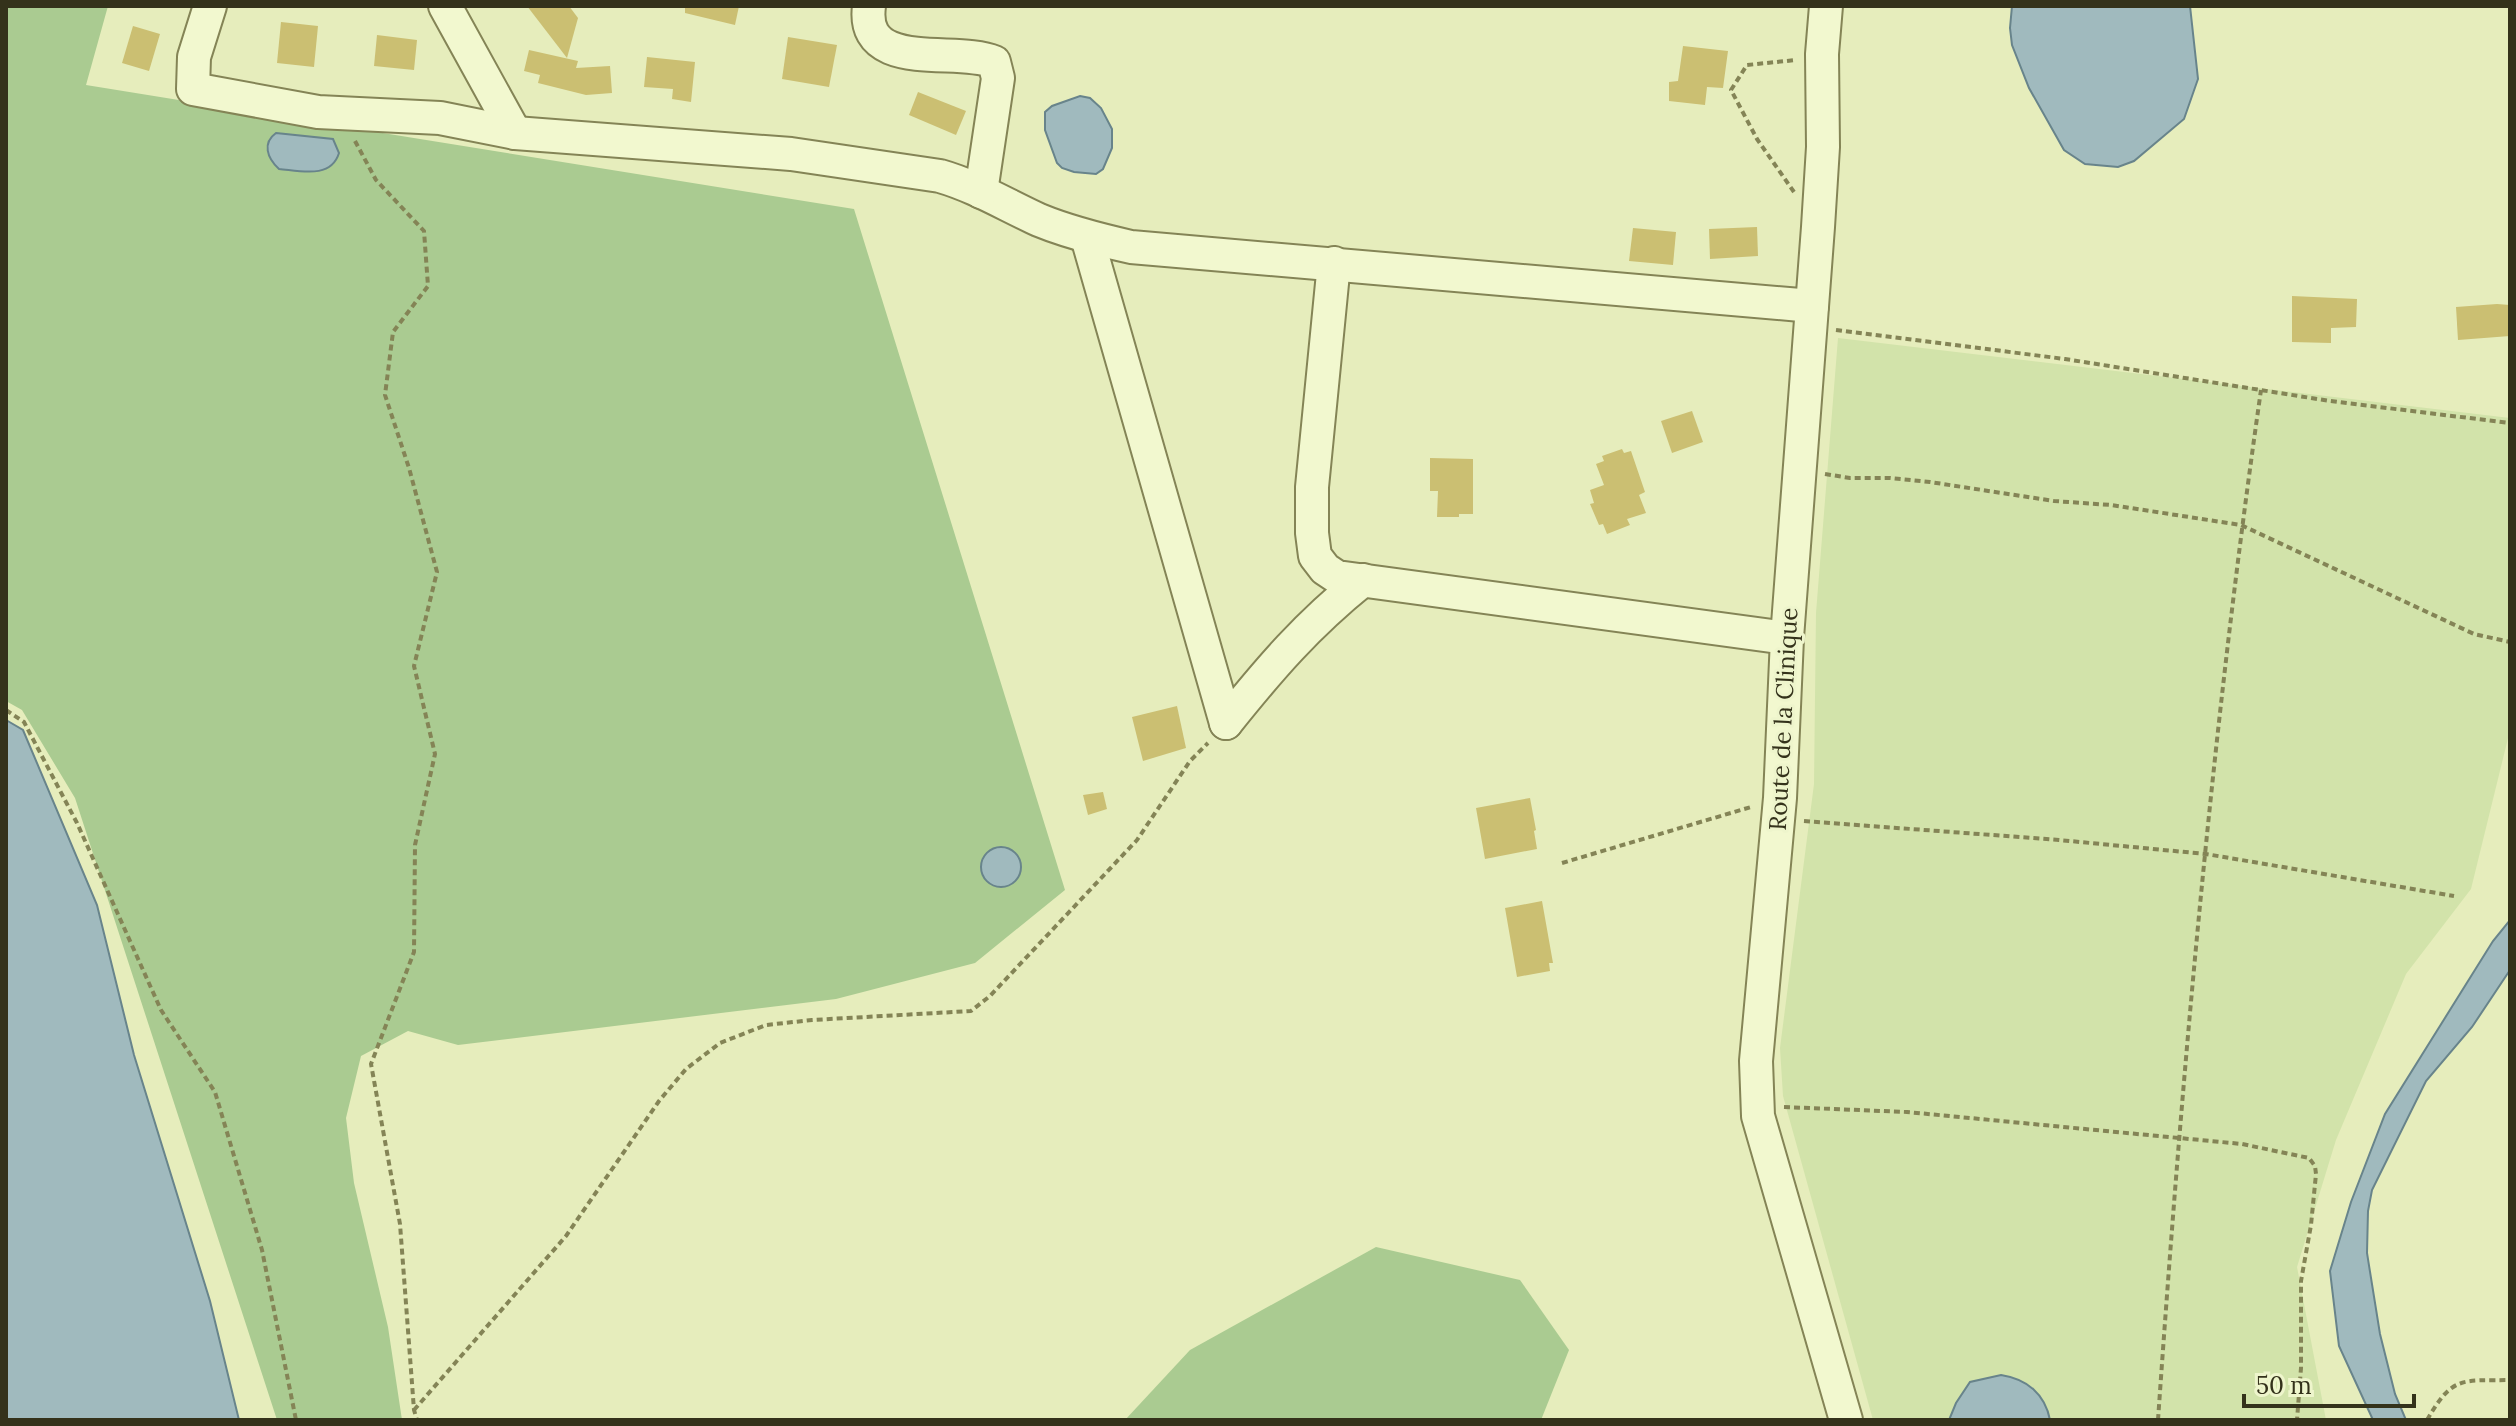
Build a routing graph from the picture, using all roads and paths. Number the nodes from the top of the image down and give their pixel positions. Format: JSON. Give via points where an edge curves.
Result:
{"nodes":[{"id":1,"x":210,"y":6,"type":"edge"},
{"id":2,"x":445,"y":6,"type":"edge"},
{"id":3,"x":869,"y":6,"type":"edge"},
{"id":4,"x":1826,"y":6,"type":"edge"},
{"id":5,"x":1822,"y":54,"type":"junction"},
{"id":6,"x":341,"y":113,"type":"junction"},
{"id":7,"x":515,"y":133,"type":"junction"},
{"id":8,"x":981,"y":192,"type":"junction"},
{"id":9,"x":1818,"y":227,"type":"junction"},
{"id":10,"x":1087,"y":237,"type":"junction"},
{"id":11,"x":1334,"y":263,"type":"junction"},
{"id":12,"x":1811,"y":316,"type":"junction"},
{"id":13,"x":2261,"y":390,"type":"junction"},
{"id":14,"x":2510,"y":423,"type":"edge"},
{"id":15,"x":1799,"y":469,"type":"junction"},
{"id":16,"x":2241,"y":525,"type":"junction"},
{"id":17,"x":1363,"y":580,"type":"junction"},
{"id":18,"x":1787,"y":638,"type":"junction"},
{"id":19,"x":2510,"y":642,"type":"edge"},
{"id":20,"x":6,"y":710,"type":"edge"},
{"id":21,"x":1226,"y":723,"type":"junction"},
{"id":22,"x":1779,"y":809,"type":"junction"},
{"id":23,"x":2206,"y":854,"type":"junction"},
{"id":24,"x":1562,"y":863,"type":"dead end"},
{"id":25,"x":2454,"y":896,"type":"dead end"},
{"id":26,"x":1757,"y":1106,"type":"junction"},
{"id":27,"x":2178,"y":1139,"type":"junction"},
{"id":28,"x":2510,"y":1380,"type":"edge"},
{"id":29,"x":414,"y":1410,"type":"junction"},
{"id":30,"x":296,"y":1420,"type":"edge"},
{"id":31,"x":417,"y":1420,"type":"edge"},
{"id":32,"x":1846,"y":1420,"type":"edge"},
{"id":33,"x":2158,"y":1420,"type":"edge"},
{"id":34,"x":2297,"y":1420,"type":"edge"},
{"id":35,"x":2427,"y":1420,"type":"edge"}],
"edges":[{"from":1,"to":6,"type":"street","via":[[194,57],[193,89]]},
{"from":2,"to":7,"type":"street"},
{"from":3,"to":8,"type":"street","via":[[870,26],[877,41],[889,49],[994,62],[998,78]]},
{"from":4,"to":5,"type":"street","name":"Route de la Clinique"},
{"from":5,"to":9,"type":"street","name":"Route de la Clinique"},
{"from":5,"to":9,"type":"path","via":[[1747,65],[1731,90],[1757,139]]},
{"from":6,"to":7,"type":"street","via":[[440,118]]},
{"from":6,"to":29,"type":"path","via":[[376,180],[424,231],[428,286],[393,332],[385,395],[437,572],[414,666],[435,754],[415,845],[414,952],[371,1064],[400,1224]]},
{"from":7,"to":8,"type":"street","via":[[791,154],[940,176]]},
{"from":8,"to":10,"type":"street"},
{"from":9,"to":12,"type":"street","name":"Route de la Clinique"},
{"from":10,"to":11,"type":"street","via":[[1131,247]]},
{"from":10,"to":21,"type":"street"},
{"from":11,"to":12,"type":"street"},
{"from":11,"to":17,"type":"street","via":[[1312,533],[1315,556],[1325,569],[1337,577]]},
{"from":12,"to":13,"type":"path"},
{"from":12,"to":15,"type":"street","name":"Route de la Clinique"},
{"from":13,"to":14,"type":"path"},
{"from":13,"to":16,"type":"path"},
{"from":15,"to":16,"type":"path","via":[[1850,478],[1944,483]]},
{"from":15,"to":18,"type":"street","name":"Route de la Clinique"},
{"from":16,"to":19,"type":"path","via":[[2474,634]]},
{"from":16,"to":23,"type":"path"},
{"from":17,"to":18,"type":"street"},
{"from":17,"to":21,"type":"street","via":[[1276,660]]},
{"from":18,"to":22,"type":"street","name":"Route de la Clinique"},
{"from":20,"to":30,"type":"path","via":[[24,722],[77,823],[161,1010],[215,1092],[262,1250]]},
{"from":21,"to":29,"type":"path","via":[[1190,761],[1137,840],[971,1011],[766,1025],[720,1043],[686,1069],[566,1236]]},
{"from":22,"to":23,"type":"path"},
{"from":22,"to":24,"type":"path"},
{"from":22,"to":26,"type":"street","name":"Route de la Clinique","via":[[1756,1061]]},
{"from":23,"to":25,"type":"path"},
{"from":23,"to":27,"type":"path"},
{"from":26,"to":27,"type":"path","via":[[1907,1112]]},
{"from":26,"to":32,"type":"street","name":"Route de la Clinique"},
{"from":27,"to":33,"type":"path"},
{"from":27,"to":34,"type":"path","via":[[2264,1148],[2309,1158],[2315,1166],[2301,1281]]},
{"from":28,"to":35,"type":"path","via":[[2459,1383],[2445,1391]]},
{"from":29,"to":31,"type":"path"}]}
